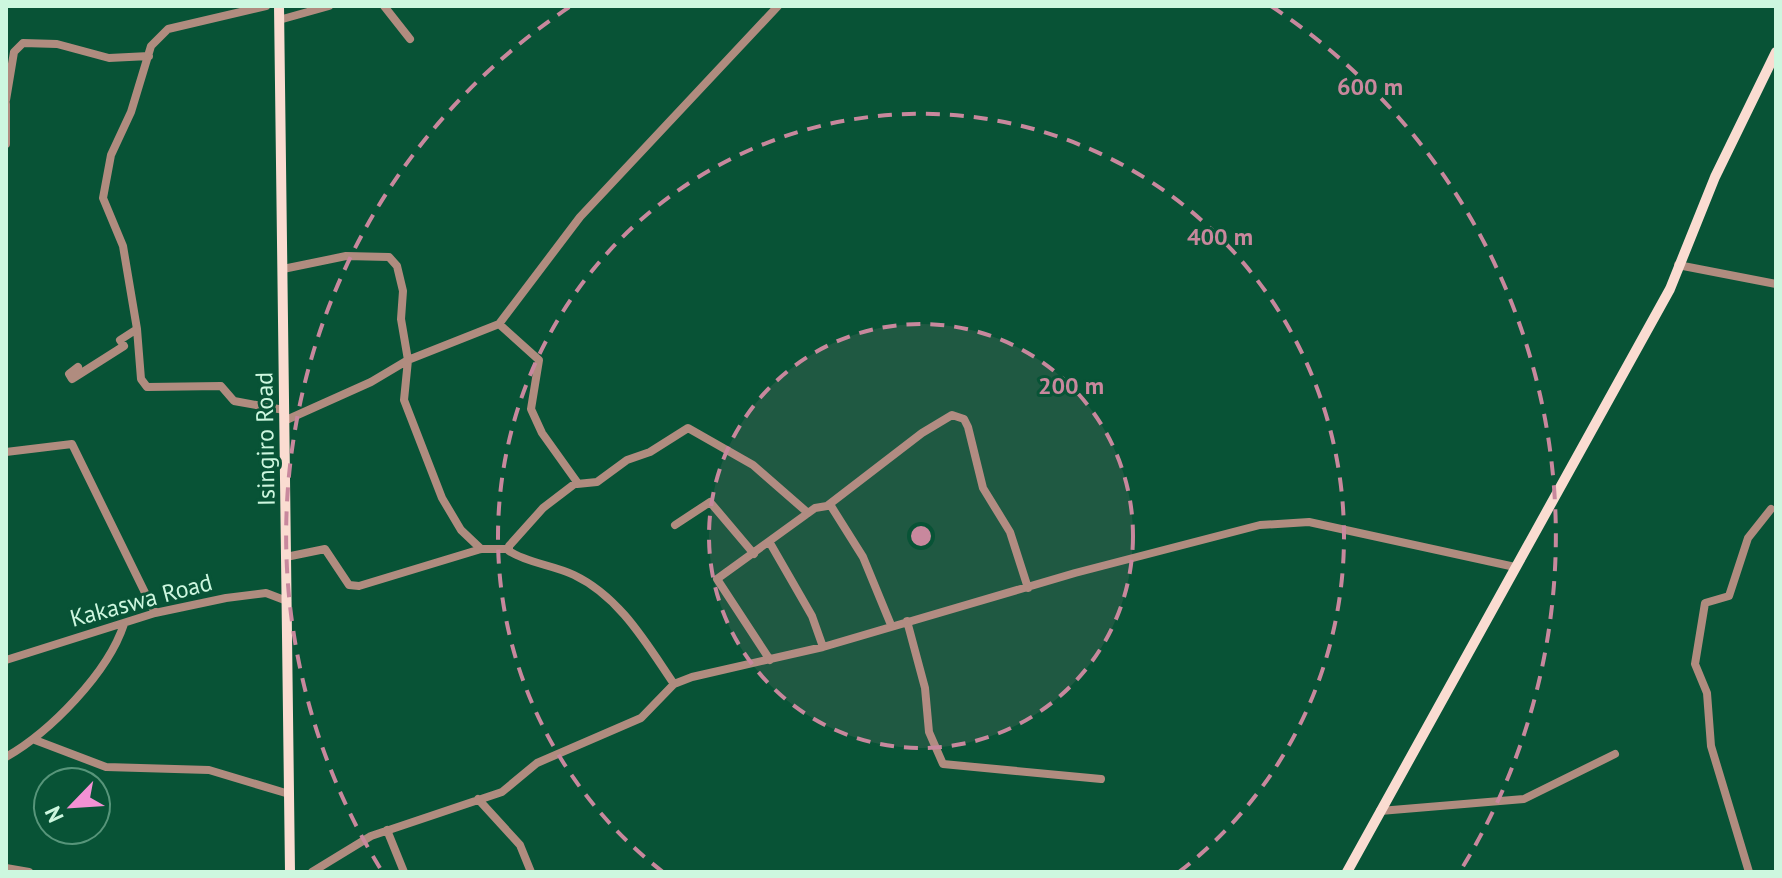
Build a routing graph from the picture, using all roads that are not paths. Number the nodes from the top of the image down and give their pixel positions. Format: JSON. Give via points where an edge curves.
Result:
{"nodes":[{"id":1,"x":266,"y":6,"type":"edge"},
{"id":2,"x":279,"y":6,"type":"edge"},
{"id":3,"x":329,"y":6,"type":"edge"},
{"id":4,"x":384,"y":6,"type":"edge"},
{"id":5,"x":778,"y":6,"type":"edge"},
{"id":6,"x":279,"y":20,"type":"junction"},
{"id":7,"x":410,"y":39,"type":"dead end"},
{"id":8,"x":1776,"y":52,"type":"edge"},
{"id":9,"x":149,"y":56,"type":"junction"},
{"id":10,"x":6,"y":102,"type":"edge"},
{"id":11,"x":7,"y":124,"type":"edge"},
{"id":12,"x":6,"y":144,"type":"edge"},
{"id":13,"x":1678,"y":265,"type":"junction"},
{"id":14,"x":283,"y":269,"type":"junction"},
{"id":15,"x":1776,"y":284,"type":"edge"},
{"id":16,"x":499,"y":324,"type":"junction"},
{"id":17,"x":137,"y":329,"type":"junction"},
{"id":18,"x":408,"y":360,"type":"junction"},
{"id":19,"x":78,"y":367,"type":"dead end"},
{"id":20,"x":284,"y":415,"type":"junction"},
{"id":21,"x":6,"y":452,"type":"edge"},
{"id":22,"x":577,"y":484,"type":"junction"},
{"id":23,"x":827,"y":506,"type":"junction"},
{"id":24,"x":1771,"y":509,"type":"dead end"},
{"id":25,"x":808,"y":513,"type":"junction"},
{"id":26,"x":675,"y":525,"type":"dead end"},
{"id":27,"x":770,"y":543,"type":"junction"},
{"id":28,"x":481,"y":549,"type":"junction"},
{"id":29,"x":508,"y":549,"type":"junction"},
{"id":30,"x":754,"y":554,"type":"junction"},
{"id":31,"x":286,"y":557,"type":"junction"},
{"id":32,"x":1515,"y":567,"type":"junction"},
{"id":33,"x":1028,"y":588,"type":"junction"},
{"id":34,"x":287,"y":601,"type":"junction"},
{"id":35,"x":155,"y":613,"type":"junction"},
{"id":36,"x":907,"y":621,"type":"junction"},
{"id":37,"x":124,"y":624,"type":"junction"},
{"id":38,"x":891,"y":625,"type":"junction"},
{"id":39,"x":823,"y":647,"type":"junction"},
{"id":40,"x":6,"y":660,"type":"edge"},
{"id":41,"x":770,"y":660,"type":"junction"},
{"id":42,"x":674,"y":684,"type":"junction"},
{"id":43,"x":35,"y":740,"type":"junction"},
{"id":44,"x":1615,"y":754,"type":"dead end"},
{"id":45,"x":6,"y":757,"type":"edge"},
{"id":46,"x":1101,"y":779,"type":"dead end"},
{"id":47,"x":289,"y":794,"type":"junction"},
{"id":48,"x":478,"y":799,"type":"junction"},
{"id":49,"x":1380,"y":811,"type":"junction"},
{"id":50,"x":387,"y":830,"type":"junction"},
{"id":51,"x":6,"y":868,"type":"edge"},
{"id":52,"x":29,"y":872,"type":"edge"},
{"id":53,"x":290,"y":872,"type":"edge"},
{"id":54,"x":312,"y":872,"type":"edge"},
{"id":55,"x":404,"y":872,"type":"edge"},
{"id":56,"x":531,"y":872,"type":"edge"},
{"id":57,"x":1347,"y":872,"type":"edge"},
{"id":58,"x":1749,"y":872,"type":"edge"}],
"edges":[{"from":1,"to":9,"type":"street","via":[[168,29],[155,38]]},
{"from":2,"to":6,"type":"main road","name":"Isingiro Road"},
{"from":3,"to":6,"type":"street"},
{"from":4,"to":7,"type":"street"},
{"from":5,"to":16,"type":"street","via":[[580,217]]},
{"from":6,"to":14,"type":"main road","name":"Isingiro Road"},
{"from":8,"to":13,"type":"main road"},
{"from":9,"to":10,"type":"street","via":[[109,58],[57,44],[23,43],[14,52]]},
{"from":9,"to":17,"type":"street","via":[[111,155],[103,198],[123,246]]},
{"from":10,"to":11,"type":"street"},
{"from":11,"to":12,"type":"street"},
{"from":13,"to":15,"type":"street"},
{"from":13,"to":32,"type":"main road","via":[[1670,289]]},
{"from":14,"to":18,"type":"street","via":[[346,256],[395,261]]},
{"from":14,"to":20,"type":"main road","name":"Isingiro Road"},
{"from":16,"to":18,"type":"street"},
{"from":16,"to":22,"type":"street","via":[[539,360],[531,409]]},
{"from":17,"to":19,"type":"street","via":[[120,340],[124,346],[72,379],[69,374]]},
{"from":17,"to":20,"type":"street","via":[[141,379],[147,387],[221,386],[234,401]]},
{"from":18,"to":20,"type":"street","via":[[371,382]]},
{"from":18,"to":28,"type":"street","via":[[404,400],[427,462],[461,530]]},
{"from":20,"to":31,"type":"main road","name":"Isingiro Road"},
{"from":21,"to":35,"type":"street","via":[[72,444]]},
{"from":22,"to":25,"type":"street","via":[[597,482],[688,428],[753,465]]},
{"from":22,"to":29,"type":"street","via":[[543,508]]},
{"from":23,"to":25,"type":"street"},
{"from":23,"to":33,"type":"street","via":[[922,433],[958,415],[968,427],[983,488],[1010,532]]},
{"from":23,"to":38,"type":"street","via":[[863,557]]},
{"from":24,"to":58,"type":"street","via":[[1748,538],[1729,596],[1705,603],[1695,664],[1707,693],[1711,746]]},
{"from":25,"to":27,"type":"street"},
{"from":26,"to":30,"type":"street","via":[[711,502]]},
{"from":27,"to":30,"type":"street"},
{"from":27,"to":39,"type":"street","via":[[812,616]]},
{"from":28,"to":29,"type":"street"},
{"from":28,"to":31,"type":"street","via":[[353,586],[325,549]]},
{"from":29,"to":42,"type":"street","via":[[559,568],[603,593]]},
{"from":30,"to":41,"type":"street","via":[[717,581]]},
{"from":31,"to":34,"type":"main road","name":"Isingiro Road"},
{"from":32,"to":33,"type":"street","via":[[1295,521],[1236,531]]},
{"from":32,"to":49,"type":"main road"},
{"from":33,"to":36,"type":"street"},
{"from":34,"to":35,"type":"street","name":"Kakaswa Road","via":[[257,593]]},
{"from":34,"to":47,"type":"main road","name":"Isingiro Road"},
{"from":35,"to":37,"type":"street","name":"Kakaswa Road"},
{"from":36,"to":38,"type":"street"},
{"from":36,"to":46,"type":"street","via":[[925,688],[929,732],[943,764]]},
{"from":37,"to":40,"type":"street","name":"Kakaswa Road"},
{"from":37,"to":43,"type":"street","via":[[101,667]]},
{"from":38,"to":39,"type":"street"},
{"from":39,"to":41,"type":"street"},
{"from":41,"to":42,"type":"street"},
{"from":42,"to":48,"type":"street","via":[[641,718],[537,763],[502,792]]},
{"from":43,"to":45,"type":"street"},
{"from":43,"to":47,"type":"street","via":[[106,767],[209,770]]},
{"from":44,"to":49,"type":"street","via":[[1524,799]]},
{"from":47,"to":53,"type":"main road","name":"Isingiro Road"},
{"from":48,"to":50,"type":"street"},
{"from":48,"to":56,"type":"street","via":[[520,845]]},
{"from":49,"to":57,"type":"main road"},
{"from":50,"to":54,"type":"street"},
{"from":50,"to":55,"type":"street"},
{"from":51,"to":52,"type":"street"}]}
